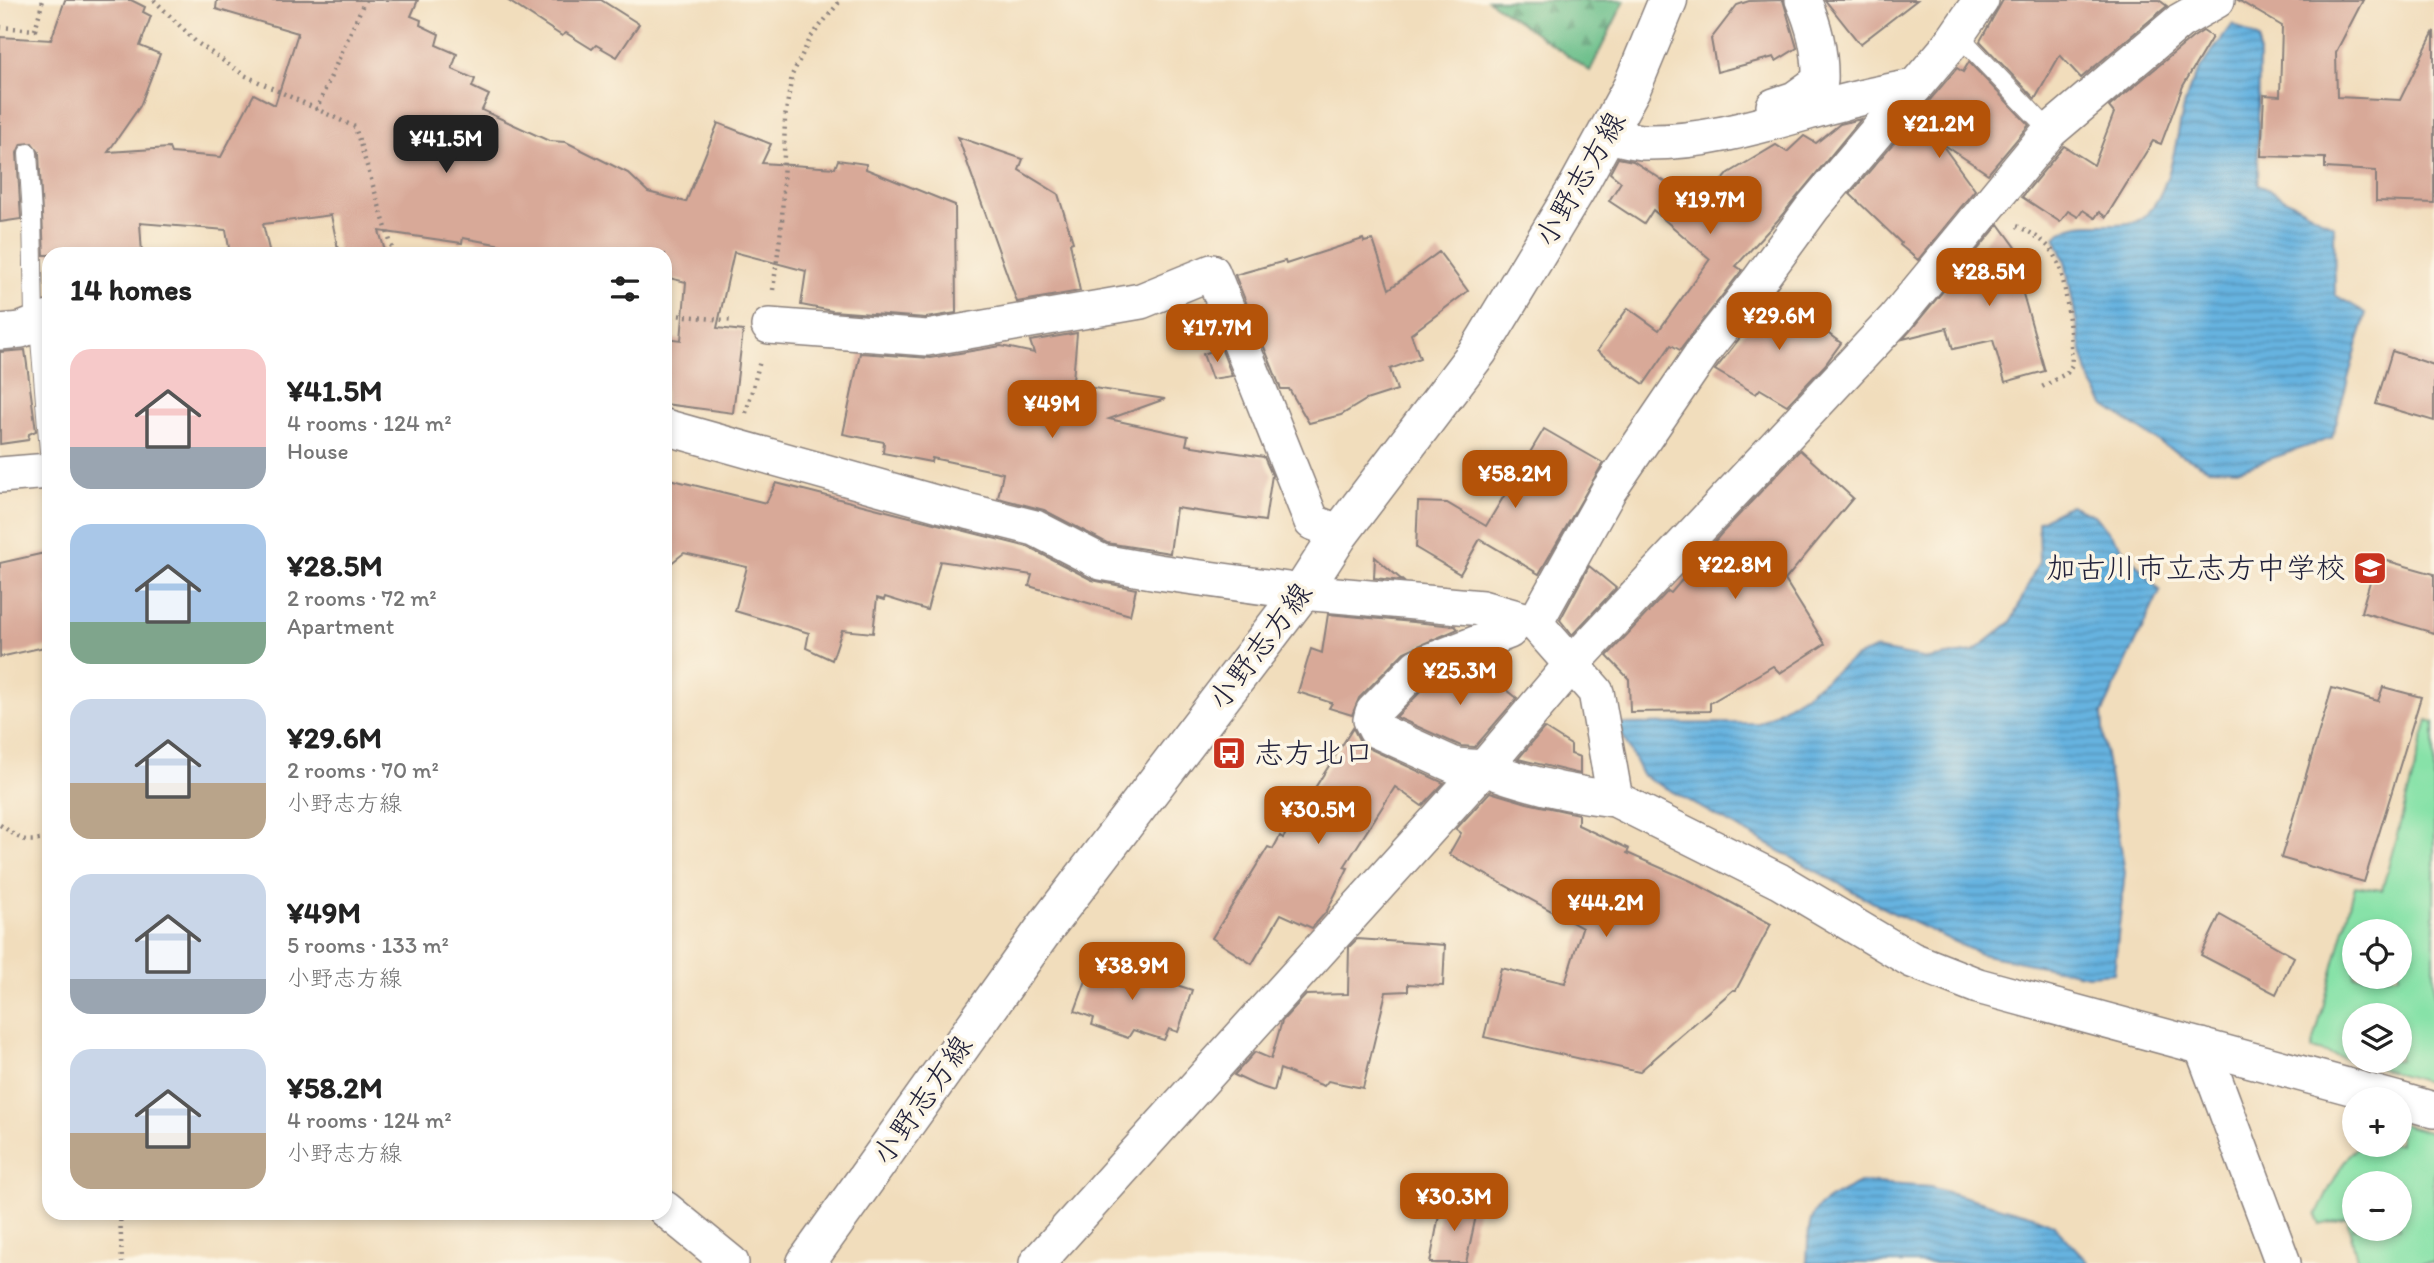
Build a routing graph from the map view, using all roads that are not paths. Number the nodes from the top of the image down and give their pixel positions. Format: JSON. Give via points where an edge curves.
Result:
{"nodes":[{"id":1,"x":1668,"y":0,"type":"edge"},
{"id":2,"x":1803,"y":0,"type":"edge"},
{"id":3,"x":1981,"y":0,"type":"edge"},
{"id":4,"x":2217,"y":0,"type":"edge"},
{"id":5,"x":1961,"y":30,"type":"junction"},
{"id":6,"x":1915,"y":87,"type":"junction"},
{"id":7,"x":2050,"y":131,"type":"junction"},
{"id":8,"x":1606,"y":135,"type":"junction"},
{"id":9,"x":1684,"y":140,"type":"junction"},
{"id":10,"x":28,"y":153,"type":"dead end"},
{"id":11,"x":42,"y":320,"type":"edge"},
{"id":12,"x":42,"y":321,"type":"edge"},
{"id":13,"x":769,"y":326,"type":"road end"},
{"id":14,"x":0,"y":332,"type":"edge"},
{"id":15,"x":672,"y":429,"type":"edge"},
{"id":16,"x":42,"y":472,"type":"edge"},
{"id":17,"x":0,"y":475,"type":"edge"},
{"id":18,"x":1340,"y":533,"type":"junction"},
{"id":19,"x":1302,"y":592,"type":"junction"},
{"id":20,"x":1527,"y":621,"type":"junction"},
{"id":21,"x":1572,"y":664,"type":"junction"},
{"id":22,"x":1483,"y":768,"type":"junction"},
{"id":23,"x":1615,"y":799,"type":"junction"},
{"id":24,"x":2202,"y":1046,"type":"junction"},
{"id":25,"x":2350,"y":1087,"type":"edge"},
{"id":26,"x":2412,"y":1104,"type":"edge"},
{"id":27,"x":2434,"y":1110,"type":"edge"},
{"id":28,"x":672,"y":1215,"type":"edge"},
{"id":29,"x":731,"y":1263,"type":"edge"},
{"id":30,"x":806,"y":1263,"type":"edge"},
{"id":31,"x":1037,"y":1263,"type":"edge"},
{"id":32,"x":2283,"y":1263,"type":"edge"}],
"edges":[{"from":1,"to":8,"type":"main road","name":"小野志方線","via":[[1632,87]]},
{"from":2,"to":9,"type":"street","via":[[1821,60],[1820,81],[1795,99],[1705,125]]},
{"from":3,"to":5,"type":"street"},
{"from":4,"to":7,"type":"street","via":[[2180,21]]},
{"from":5,"to":6,"type":"street"},
{"from":5,"to":7,"type":"lane","via":[[1969,46]]},
{"from":6,"to":9,"type":"street","via":[[1878,92],[1749,129]]},
{"from":6,"to":20,"type":"street","via":[[1813,207],[1707,346]]},
{"from":7,"to":21,"type":"street","via":[[1895,319]]},
{"from":8,"to":9,"type":"street","via":[[1640,142]]},
{"from":8,"to":18,"type":"main road","name":"小野志方線","via":[[1479,351]]},
{"from":10,"to":11,"type":"lane","via":[[34,316]]},
{"from":12,"to":14,"type":"street"},
{"from":13,"to":18,"type":"street","via":[[927,338],[1142,301],[1212,272],[1312,522]]},
{"from":15,"to":19,"type":"street","via":[[1035,528],[1101,562]]},
{"from":16,"to":17,"type":"street"},
{"from":18,"to":19,"type":"main road","name":"小野志方線"},
{"from":19,"to":20,"type":"street","via":[[1482,608]]},
{"from":19,"to":30,"type":"main road","name":"小野志方線","via":[[1045,928]]},
{"from":20,"to":21,"type":"street"},
{"from":20,"to":22,"type":"street","via":[[1418,666],[1373,712],[1376,730],[1456,766]]},
{"from":21,"to":22,"type":"street"},
{"from":21,"to":23,"type":"street","via":[[1596,692]]},
{"from":22,"to":23,"type":"street","via":[[1519,781]]},
{"from":22,"to":31,"type":"street"},
{"from":23,"to":24,"type":"street","via":[[1779,881],[1912,960],[1978,986]]},
{"from":24,"to":25,"type":"street"},
{"from":24,"to":32,"type":"street"},
{"from":26,"to":27,"type":"street"},
{"from":28,"to":29,"type":"street"}]}
